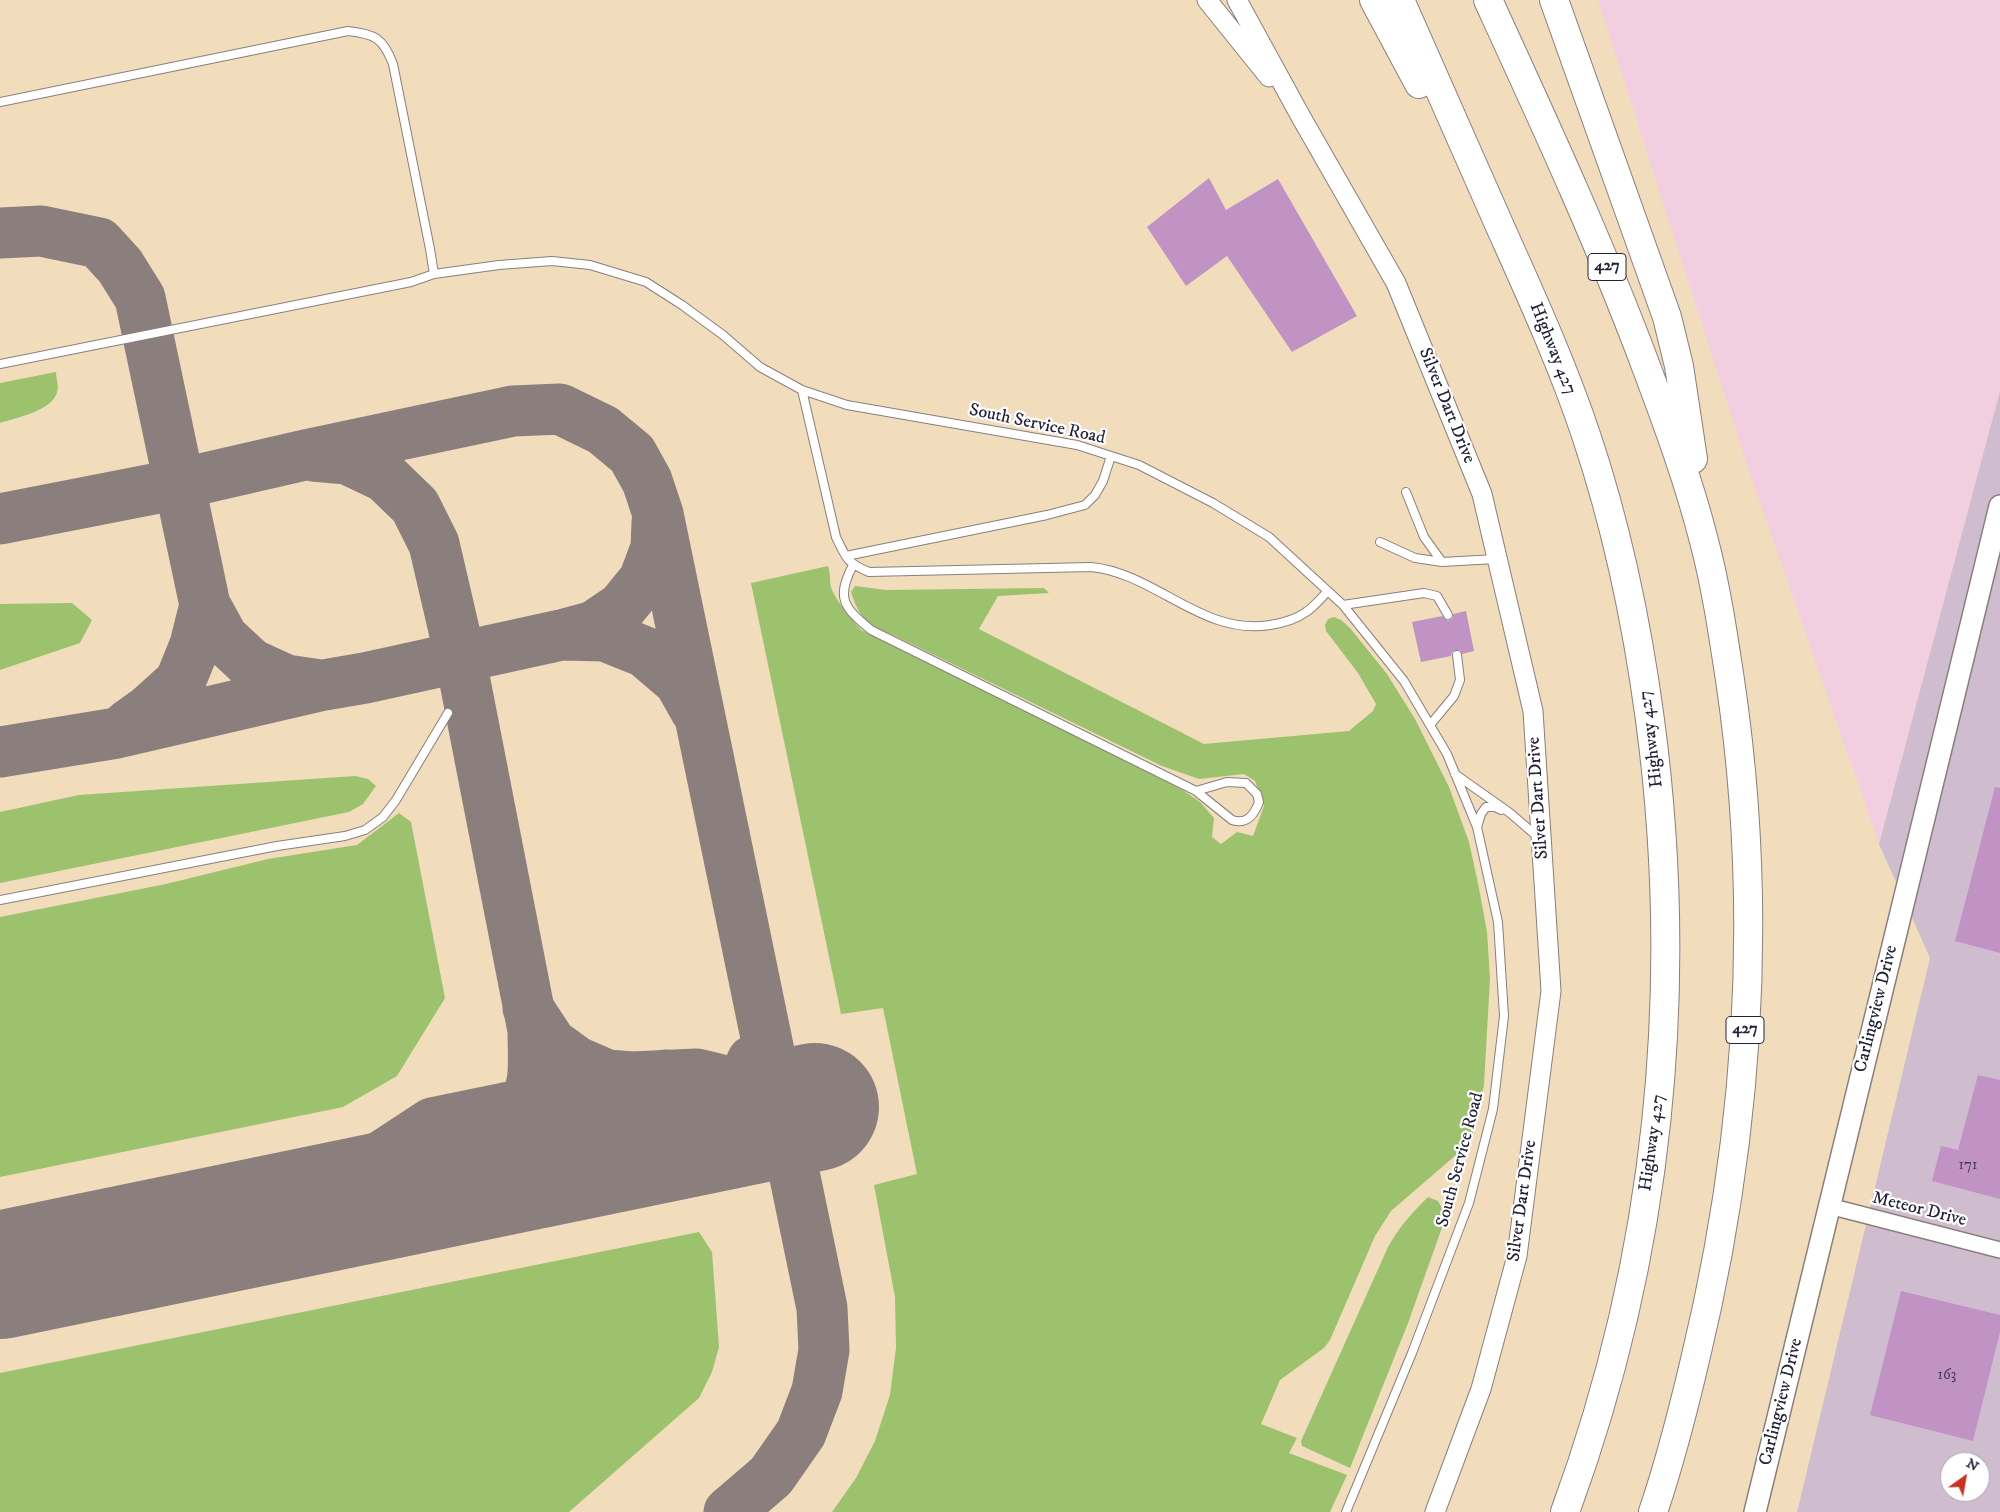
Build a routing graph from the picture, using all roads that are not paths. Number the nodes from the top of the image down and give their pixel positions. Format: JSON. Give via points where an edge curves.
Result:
{"nodes":[{"id":1,"x":1208,"y":0,"type":"edge"},
{"id":2,"x":1237,"y":0,"type":"edge"},
{"id":3,"x":1374,"y":0,"type":"edge"},
{"id":4,"x":1400,"y":0,"type":"edge"},
{"id":5,"x":1488,"y":0,"type":"edge"},
{"id":6,"x":1554,"y":0,"type":"edge"},
{"id":7,"x":0,"y":102,"type":"edge"},
{"id":8,"x":1301,"y":117,"type":"junction"},
{"id":9,"x":1521,"y":272,"type":"junction"},
{"id":10,"x":434,"y":274,"type":"junction"},
{"id":11,"x":0,"y":364,"type":"edge"},
{"id":12,"x":802,"y":390,"type":"junction"},
{"id":13,"x":1111,"y":456,"type":"junction"},
{"id":14,"x":1406,"y":492,"type":"dead end"},
{"id":15,"x":2000,"y":506,"type":"edge"},
{"id":16,"x":1380,"y":542,"type":"dead end"},
{"id":17,"x":1705,"y":542,"type":"junction"},
{"id":18,"x":846,"y":556,"type":"junction"},
{"id":19,"x":1497,"y":559,"type":"junction"},
{"id":20,"x":1442,"y":562,"type":"junction"},
{"id":21,"x":853,"y":565,"type":"junction"},
{"id":22,"x":1328,"y":591,"type":"junction"},
{"id":23,"x":1342,"y":605,"type":"junction"},
{"id":24,"x":1448,"y":615,"type":"dead end"},
{"id":25,"x":1457,"y":655,"type":"dead end"},
{"id":26,"x":448,"y":714,"type":"dead end"},
{"id":27,"x":1430,"y":725,"type":"junction"},
{"id":28,"x":1455,"y":774,"type":"junction"},
{"id":29,"x":1196,"y":791,"type":"junction"},
{"id":30,"x":1510,"y":813,"type":"junction"},
{"id":31,"x":1477,"y":827,"type":"junction"},
{"id":32,"x":1541,"y":840,"type":"junction"},
{"id":33,"x":0,"y":900,"type":"edge"},
{"id":34,"x":1829,"y":1206,"type":"junction"},
{"id":35,"x":2000,"y":1250,"type":"edge"},
{"id":36,"x":1346,"y":1512,"type":"edge"},
{"id":37,"x":1435,"y":1512,"type":"edge"},
{"id":38,"x":1565,"y":1512,"type":"edge"},
{"id":39,"x":1653,"y":1512,"type":"edge"},
{"id":40,"x":1755,"y":1512,"type":"edge"}],
"edges":[{"from":1,"to":8,"type":"street","name":"Silver Dart Drive"},
{"from":2,"to":8,"type":"street","name":"Silver Dart Drive"},
{"from":3,"to":9,"type":"highway"},
{"from":4,"to":9,"type":"highway","name":"Highway 427"},
{"from":5,"to":17,"type":"highway","number":"427","via":[[1585,213],[1625,311],[1671,432]]},
{"from":6,"to":17,"type":"highway","via":[[1668,317],[1679,366]]},
{"from":7,"to":10,"type":"lane","via":[[348,31],[378,38],[393,64]]},
{"from":8,"to":19,"type":"street","name":"Silver Dart Drive","via":[[1396,283],[1482,494]]},
{"from":9,"to":38,"type":"highway","name":"Highway 427","via":[[1586,433],[1623,568],[1642,663],[1656,766],[1666,933],[1662,1070],[1637,1250],[1615,1351],[1585,1457]]},
{"from":10,"to":11,"type":"lane","name":"South Service Road","via":[[411,282]]},
{"from":10,"to":12,"type":"lane","name":"South Service Road","via":[[552,261],[606,269],[646,282],[723,335],[760,367]]},
{"from":12,"to":13,"type":"lane","name":"South Service Road","via":[[847,405],[1077,445]]},
{"from":12,"to":18,"type":"lane","via":[[836,537]]},
{"from":13,"to":18,"type":"lane","via":[[1103,481],[1095,496],[1085,505]]},
{"from":13,"to":22,"type":"lane","name":"South Service Road","via":[[1139,465],[1213,503],[1269,537]]},
{"from":14,"to":20,"type":"lane","via":[[1424,537]]},
{"from":15,"to":34,"type":"main road","name":"Carlingview Drive"},
{"from":16,"to":20,"type":"lane","via":[[1415,558]]},
{"from":17,"to":39,"type":"highway","number":"427","via":[[1723,632],[1740,749],[1748,867],[1748,983],[1743,1075],[1733,1166],[1720,1241],[1685,1402]]},
{"from":18,"to":21,"type":"lane"},
{"from":19,"to":20,"type":"lane"},
{"from":19,"to":32,"type":"street","name":"Silver Dart Drive","via":[[1533,711]]},
{"from":21,"to":22,"type":"lane","via":[[869,572],[1107,568],[1136,579],[1210,618],[1226,624],[1260,627],[1287,622],[1306,612]]},
{"from":21,"to":29,"type":"lane","via":[[844,582],[843,594],[846,605],[870,630]]},
{"from":22,"to":23,"type":"lane","name":"South Service Road"},
{"from":23,"to":24,"type":"lane","via":[[1424,592],[1438,596]]},
{"from":23,"to":27,"type":"lane","name":"South Service Road","via":[[1404,681]]},
{"from":25,"to":27,"type":"lane","via":[[1460,680],[1454,696]]},
{"from":26,"to":33,"type":"lane","via":[[388,811],[366,830]]},
{"from":27,"to":28,"type":"lane","name":"South Service Road"},
{"from":28,"to":30,"type":"lane"},
{"from":28,"to":31,"type":"lane","name":"South Service Road"},
{"from":29,"to":29,"type":"lane","via":[[1224,815],[1238,822],[1252,816],[1259,802],[1257,794],[1246,783],[1227,782]]},
{"from":30,"to":31,"type":"lane","via":[[1495,807],[1486,808]]},
{"from":30,"to":32,"type":"lane"},
{"from":31,"to":36,"type":"lane","name":"South Service Road","via":[[1498,922],[1504,1016],[1493,1109],[1469,1203],[1412,1353]]},
{"from":32,"to":37,"type":"street","name":"Silver Dart Drive","via":[[1551,991],[1517,1256],[1481,1389]]},
{"from":34,"to":35,"type":"street","name":"Meteor Drive"},
{"from":34,"to":40,"type":"main road","name":"Carlingview Drive"}]}
